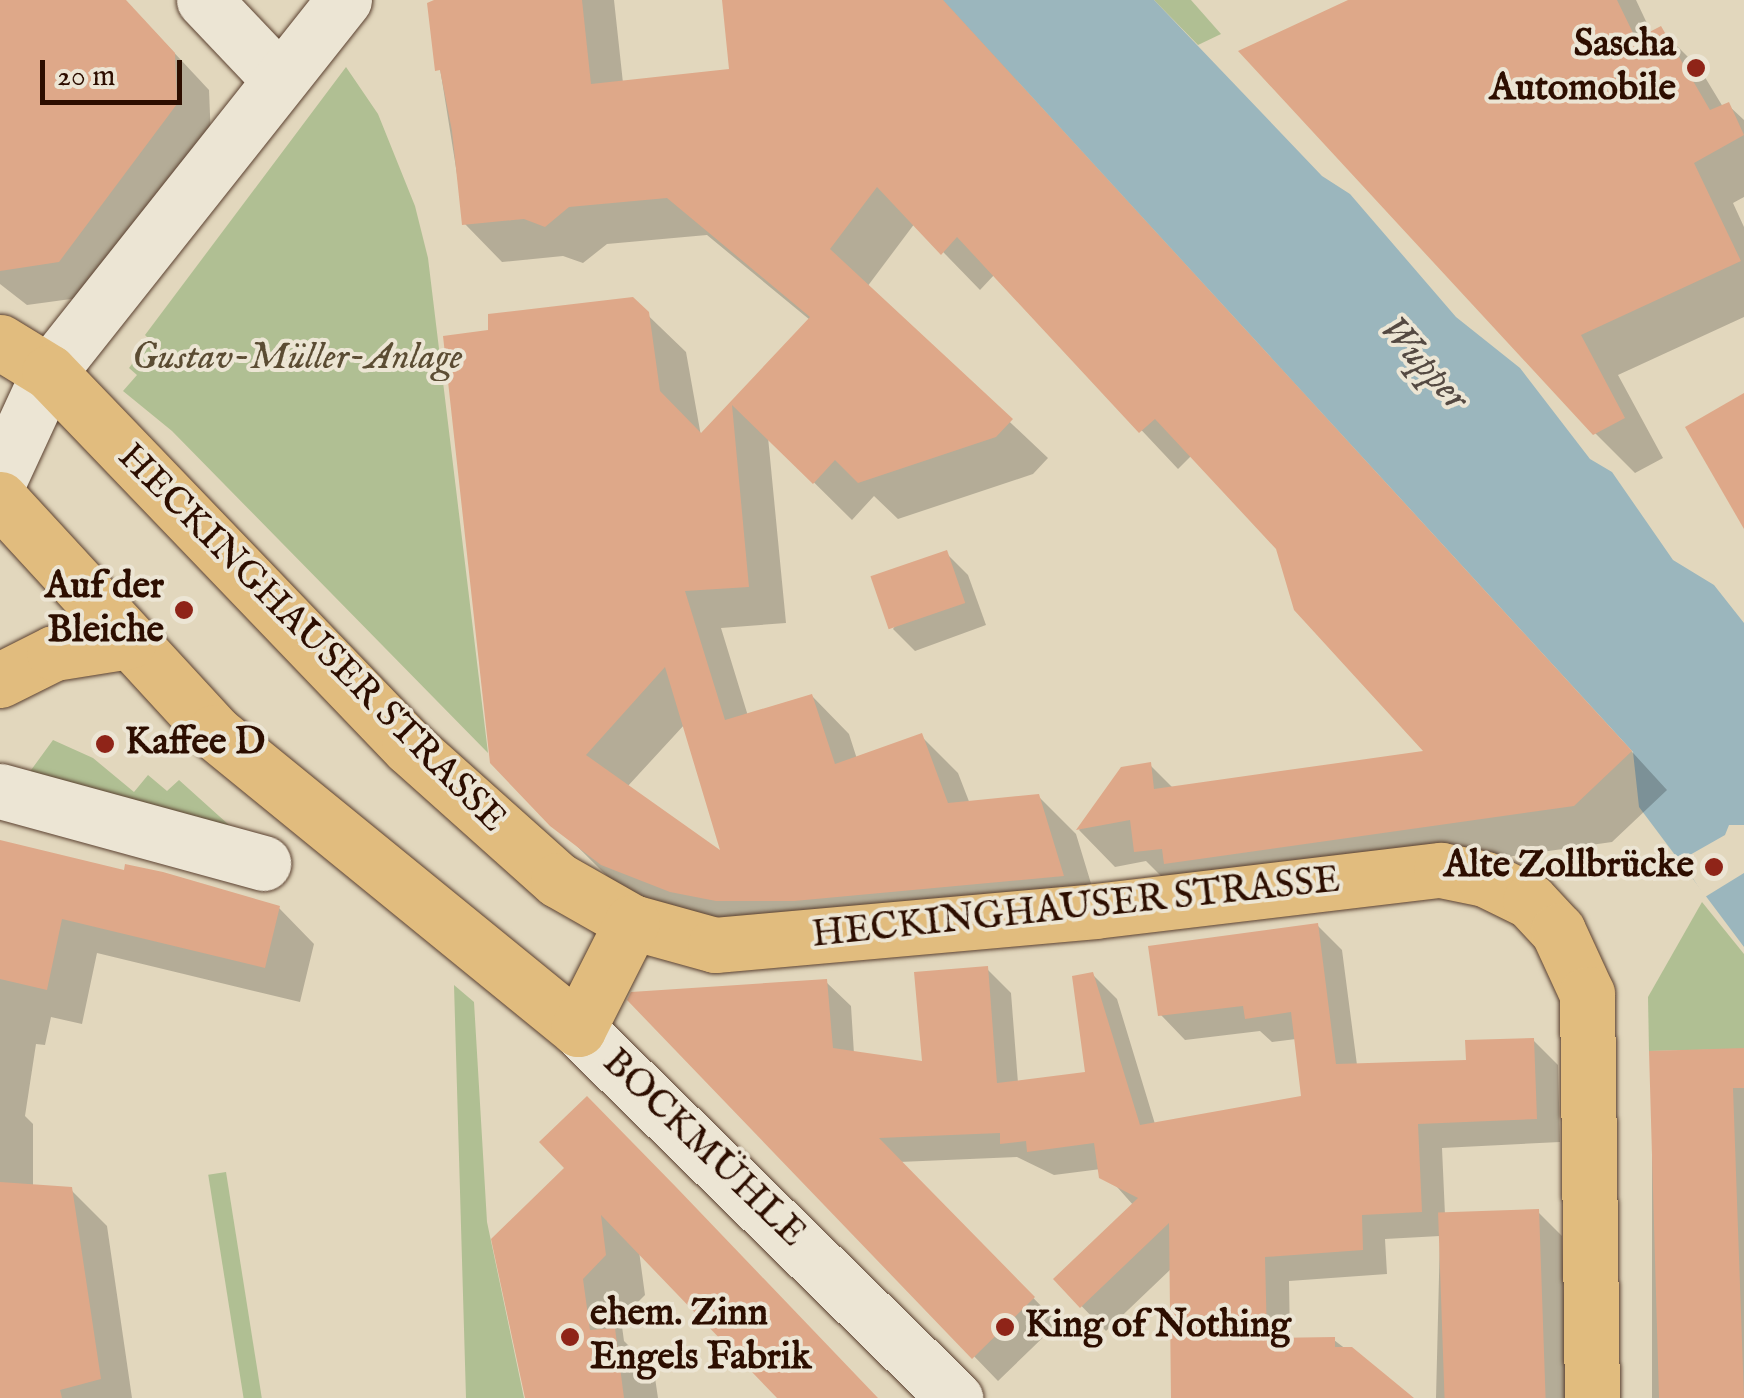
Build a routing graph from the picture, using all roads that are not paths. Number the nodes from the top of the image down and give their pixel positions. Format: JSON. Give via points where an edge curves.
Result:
{"nodes":[{"id":1,"x":204,"y":0,"type":"edge"},
{"id":2,"x":344,"y":0,"type":"edge"},
{"id":3,"x":278,"y":78,"type":"junction"},
{"id":4,"x":0,"y":342,"type":"edge"},
{"id":5,"x":48,"y":372,"type":"junction"},
{"id":6,"x":0,"y":478,"type":"edge"},
{"id":7,"x":0,"y":498,"type":"edge"},
{"id":8,"x":129,"y":641,"type":"junction"},
{"id":9,"x":0,"y":680,"type":"edge"},
{"id":10,"x":0,"y":791,"type":"edge"},
{"id":11,"x":263,"y":863,"type":"dead end"},
{"id":12,"x":632,"y":922,"type":"junction"},
{"id":13,"x":578,"y":1028,"type":"junction"},
{"id":14,"x":955,"y":1398,"type":"edge"},
{"id":15,"x":1592,"y":1398,"type":"edge"}],
"edges":[{"from":1,"to":3,"type":"street"},
{"from":2,"to":3,"type":"street"},
{"from":3,"to":5,"type":"street"},
{"from":4,"to":5,"type":"main road","name":"HECKINGHAUSER STRASSE"},
{"from":5,"to":6,"type":"street"},
{"from":5,"to":12,"type":"main road","name":"HECKINGHAUSER STRASSE","via":[[410,747],[558,880]]},
{"from":7,"to":8,"type":"main road"},
{"from":8,"to":9,"type":"main road","via":[[54,653]]},
{"from":8,"to":13,"type":"main road","via":[[214,732]]},
{"from":10,"to":11,"type":"street"},
{"from":12,"to":13,"type":"main road"},
{"from":12,"to":15,"type":"main road","name":"HECKINGHAUSER STRASSE","via":[[715,944],[1095,911],[1441,870],[1506,888],[1546,915],[1587,994]]},
{"from":13,"to":14,"type":"street","name":"BOCKMÜHLE"}]}
